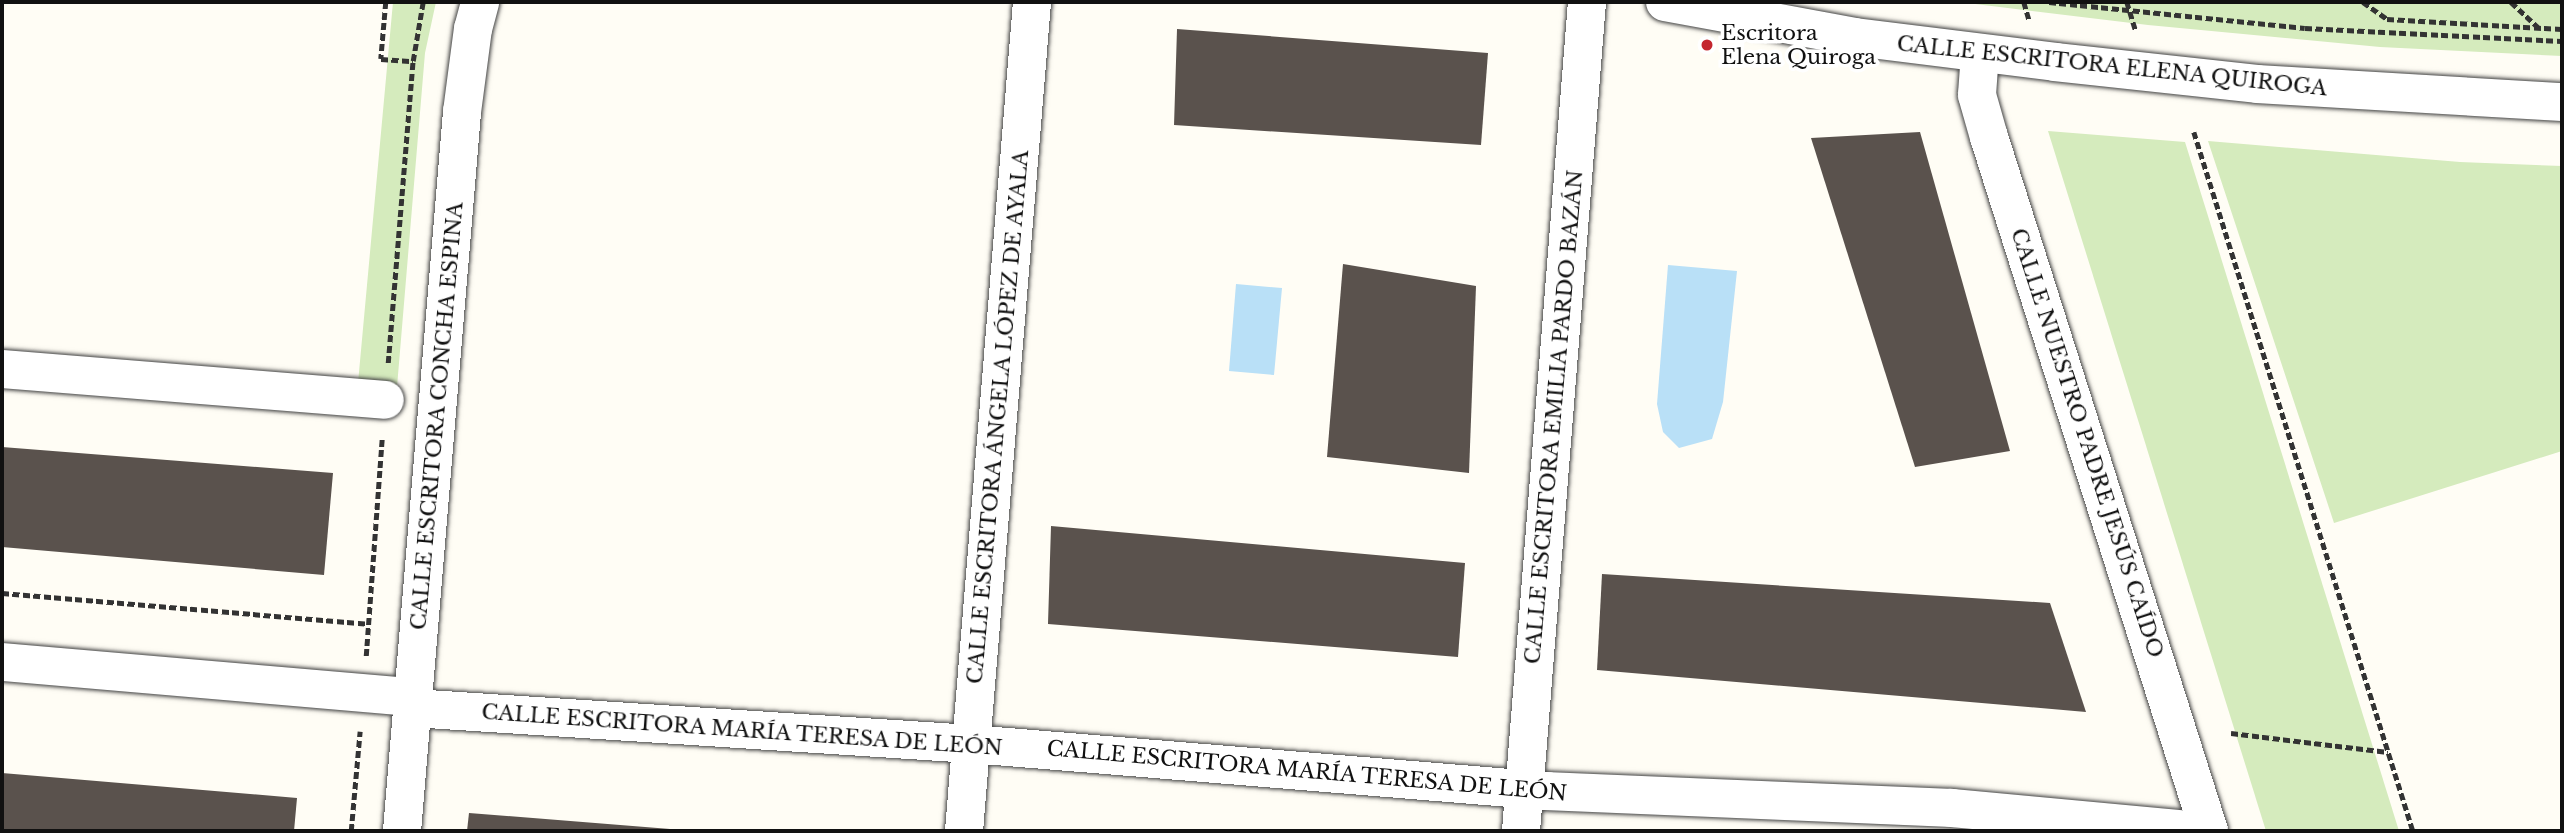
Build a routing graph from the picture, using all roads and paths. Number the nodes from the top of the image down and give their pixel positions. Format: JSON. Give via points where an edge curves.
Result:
{"nodes":[{"id":1,"x":386,"y":2,"type":"edge"},
{"id":2,"x":480,"y":2,"type":"edge"},
{"id":3,"x":1032,"y":2,"type":"edge"},
{"id":4,"x":1587,"y":2,"type":"edge"},
{"id":5,"x":1665,"y":2,"type":"edge"},
{"id":6,"x":2024,"y":2,"type":"edge"},
{"id":7,"x":2049,"y":2,"type":"edge"},
{"id":8,"x":2127,"y":2,"type":"edge"},
{"id":9,"x":2363,"y":2,"type":"edge"},
{"id":10,"x":2511,"y":2,"type":"edge"},
{"id":11,"x":2130,"y":10,"type":"junction"},
{"id":12,"x":2029,"y":20,"type":"dead end"},
{"id":13,"x":2539,"y":28,"type":"junction"},
{"id":14,"x":2562,"y":29,"type":"edge"},
{"id":15,"x":2137,"y":32,"type":"dead end"},
{"id":16,"x":2562,"y":41,"type":"edge"},
{"id":17,"x":1980,"y":53,"type":"junction"},
{"id":18,"x":412,"y":61,"type":"dead end"},
{"id":19,"x":2562,"y":102,"type":"edge"},
{"id":20,"x":2194,"y":132,"type":"dead end"},
{"id":21,"x":2,"y":369,"type":"edge"},
{"id":22,"x":385,"y":400,"type":"dead end"},
{"id":23,"x":2,"y":593,"type":"edge"},
{"id":24,"x":368,"y":624,"type":"dead end"},
{"id":25,"x":2,"y":662,"type":"edge"},
{"id":26,"x":412,"y":703,"type":"junction"},
{"id":27,"x":2231,"y":733,"type":"dead end"},
{"id":28,"x":971,"y":744,"type":"junction"},
{"id":29,"x":2388,"y":752,"type":"junction"},
{"id":30,"x":1524,"y":789,"type":"junction"},
{"id":31,"x":402,"y":831,"type":"edge"},
{"id":32,"x":964,"y":831,"type":"edge"},
{"id":33,"x":1521,"y":831,"type":"edge"},
{"id":34,"x":2202,"y":831,"type":"edge"},
{"id":35,"x":2209,"y":831,"type":"edge"},
{"id":36,"x":2413,"y":831,"type":"edge"}],
"edges":[{"from":1,"to":18,"type":"path","via":[[381,59]]},
{"from":2,"to":26,"type":"street","name":"CALLE ESCRITORA CONCHA ESPINA","via":[[462,112]]},
{"from":3,"to":28,"type":"street","name":"CALLE ESCRITORA ÁNGELA LÓPEZ DE AYALA"},
{"from":4,"to":30,"type":"street","name":"CALLE ESCRITORA EMILIA PARDO BAZÁN"},
{"from":5,"to":17,"type":"street","name":"CALLE ESCRITORA ELENA QUIROGA","via":[[1855,37]]},
{"from":6,"to":12,"type":"path"},
{"from":7,"to":11,"type":"path"},
{"from":8,"to":11,"type":"path"},
{"from":9,"to":13,"type":"path","via":[[2387,19]]},
{"from":10,"to":13,"type":"path"},
{"from":11,"to":15,"type":"path"},
{"from":11,"to":16,"type":"path","via":[[2305,28]]},
{"from":13,"to":14,"type":"path"},
{"from":17,"to":19,"type":"street","name":"CALLE ESCRITORA ELENA QUIROGA","via":[[2257,85]]},
{"from":17,"to":35,"type":"street","name":"CALLE NUESTRO PADRE JESÚS CAÍDO","via":[[1977,95],[1989,136]]},
{"from":20,"to":29,"type":"path"},
{"from":21,"to":22,"type":"street"},
{"from":23,"to":24,"type":"path"},
{"from":25,"to":26,"type":"street","name":"CALLE ESCRITORA MARÍA TERESA DE LEÓN"},
{"from":26,"to":28,"type":"street","name":"CALLE ESCRITORA MARÍA TERESA DE LEÓN"},
{"from":26,"to":31,"type":"street","name":"CALLE ESCRITORA CONCHA ESPINA"},
{"from":27,"to":29,"type":"path"},
{"from":28,"to":30,"type":"street","name":"CALLE ESCRITORA MARÍA TERESA DE LEÓN"},
{"from":28,"to":32,"type":"street","name":"CALLE ESCRITORA ÁNGELA LÓPEZ DE AYALA"},
{"from":29,"to":36,"type":"path"},
{"from":30,"to":33,"type":"street","name":"CALLE ESCRITORA EMILIA PARDO BAZÁN"},
{"from":30,"to":34,"type":"street","name":"CALLE ESCRITORA MARÍA TERESA DE LEÓN","via":[[1952,808]]}]}
